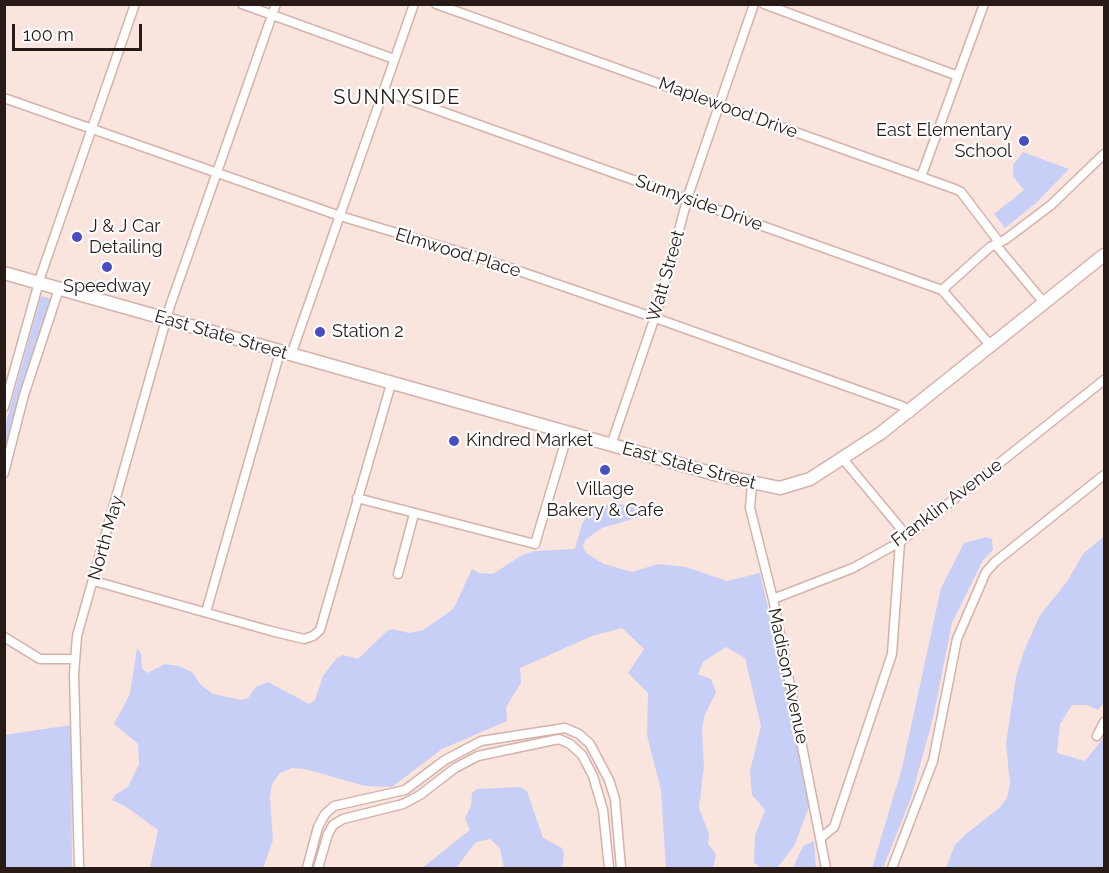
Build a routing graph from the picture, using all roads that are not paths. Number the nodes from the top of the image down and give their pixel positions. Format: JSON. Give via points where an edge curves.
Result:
{"nodes":[{"id":1,"x":135,"y":4,"type":"edge"},
{"id":2,"x":242,"y":4,"type":"edge"},
{"id":3,"x":276,"y":4,"type":"edge"},
{"id":4,"x":414,"y":4,"type":"edge"},
{"id":5,"x":436,"y":4,"type":"edge"},
{"id":6,"x":754,"y":4,"type":"edge"},
{"id":7,"x":764,"y":4,"type":"edge"},
{"id":8,"x":984,"y":4,"type":"edge"},
{"id":9,"x":272,"y":15,"type":"junction"},
{"id":10,"x":394,"y":59,"type":"junction"},
{"id":11,"x":958,"y":76,"type":"junction"},
{"id":12,"x":384,"y":91,"type":"junction"},
{"id":13,"x":4,"y":98,"type":"edge"},
{"id":14,"x":719,"y":105,"type":"junction"},
{"id":15,"x":92,"y":128,"type":"junction"},
{"id":16,"x":1104,"y":154,"type":"edge"},
{"id":17,"x":216,"y":172,"type":"junction"},
{"id":18,"x":921,"y":177,"type":"junction"},
{"id":19,"x":688,"y":199,"type":"junction"},
{"id":20,"x":340,"y":216,"type":"junction"},
{"id":21,"x":997,"y":243,"type":"junction"},
{"id":22,"x":1103,"y":261,"type":"edge"},
{"id":23,"x":4,"y":273,"type":"edge"},
{"id":24,"x":39,"y":283,"type":"junction"},
{"id":25,"x":59,"y":289,"type":"junction"},
{"id":26,"x":942,"y":290,"type":"junction"},
{"id":27,"x":1045,"y":304,"type":"junction"},
{"id":28,"x":654,"y":318,"type":"junction"},
{"id":29,"x":166,"y":320,"type":"junction"},
{"id":30,"x":992,"y":347,"type":"junction"},
{"id":31,"x":285,"y":354,"type":"junction"},
{"id":32,"x":1104,"y":380,"type":"edge"},
{"id":33,"x":391,"y":384,"type":"junction"},
{"id":34,"x":4,"y":407,"type":"edge"},
{"id":35,"x":910,"y":412,"type":"junction"},
{"id":36,"x":568,"y":433,"type":"junction"},
{"id":37,"x":611,"y":445,"type":"junction"},
{"id":38,"x":843,"y":459,"type":"junction"},
{"id":39,"x":4,"y":473,"type":"edge"},
{"id":40,"x":1104,"y":475,"type":"edge"},
{"id":41,"x":752,"y":484,"type":"junction"},
{"id":42,"x":357,"y":498,"type":"junction"},
{"id":43,"x":414,"y":514,"type":"junction"},
{"id":44,"x":904,"y":539,"type":"junction"},
{"id":45,"x":398,"y":574,"type":"dead end"},
{"id":46,"x":94,"y":581,"type":"junction"},
{"id":47,"x":773,"y":599,"type":"junction"},
{"id":48,"x":206,"y":612,"type":"junction"},
{"id":49,"x":4,"y":637,"type":"edge"},
{"id":50,"x":74,"y":659,"type":"junction"},
{"id":51,"x":1104,"y":723,"type":"edge"},
{"id":52,"x":1097,"y":736,"type":"dead end"},
{"id":53,"x":822,"y":837,"type":"junction"},
{"id":54,"x":79,"y":868,"type":"edge"},
{"id":55,"x":307,"y":868,"type":"edge"},
{"id":56,"x":318,"y":868,"type":"edge"},
{"id":57,"x":609,"y":868,"type":"edge"},
{"id":58,"x":621,"y":868,"type":"edge"},
{"id":59,"x":826,"y":868,"type":"edge"},
{"id":60,"x":892,"y":868,"type":"edge"}],
"edges":[{"from":1,"to":15,"type":"street"},
{"from":2,"to":9,"type":"street"},
{"from":3,"to":9,"type":"street","name":"North May"},
{"from":4,"to":10,"type":"street"},
{"from":5,"to":14,"type":"street","name":"Maplewood Drive"},
{"from":6,"to":14,"type":"street","name":"Watt Street"},
{"from":7,"to":11,"type":"street"},
{"from":8,"to":11,"type":"street"},
{"from":9,"to":10,"type":"street"},
{"from":9,"to":17,"type":"street","name":"North May"},
{"from":10,"to":12,"type":"street"},
{"from":11,"to":18,"type":"street"},
{"from":12,"to":19,"type":"street","name":"Sunnyside Drive"},
{"from":12,"to":20,"type":"street"},
{"from":13,"to":15,"type":"street","name":"Elmwood Place"},
{"from":14,"to":18,"type":"street","name":"Maplewood Drive"},
{"from":14,"to":19,"type":"street","name":"Watt Street"},
{"from":15,"to":17,"type":"street","name":"Elmwood Place"},
{"from":15,"to":24,"type":"street"},
{"from":16,"to":21,"type":"street","via":[[1051,205]]},
{"from":17,"to":20,"type":"street","name":"Elmwood Place"},
{"from":17,"to":29,"type":"street","name":"North May"},
{"from":18,"to":21,"type":"street","name":"Maplewood Drive","via":[[961,192]]},
{"from":19,"to":26,"type":"street","name":"Sunnyside Drive"},
{"from":19,"to":28,"type":"street","name":"Watt Street"},
{"from":20,"to":28,"type":"street","name":"Elmwood Place","via":[[488,260]]},
{"from":20,"to":31,"type":"street"},
{"from":21,"to":26,"type":"street"},
{"from":21,"to":27,"type":"street","name":"Maplewood Drive"},
{"from":22,"to":27,"type":"main road","name":"East State Street"},
{"from":23,"to":24,"type":"main road","name":"East State Street"},
{"from":24,"to":25,"type":"main road","name":"East State Street"},
{"from":24,"to":34,"type":"street"},
{"from":25,"to":29,"type":"main road","name":"East State Street"},
{"from":25,"to":39,"type":"street","via":[[24,394]]},
{"from":26,"to":30,"type":"street","name":"Sunnyside Drive"},
{"from":27,"to":30,"type":"main road","name":"East State Street"},
{"from":28,"to":35,"type":"street","name":"Elmwood Place"},
{"from":28,"to":37,"type":"street","name":"Watt Street"},
{"from":29,"to":31,"type":"main road","name":"East State Street"},
{"from":29,"to":46,"type":"street","name":"North May"},
{"from":30,"to":35,"type":"main road","name":"East State Street"},
{"from":31,"to":33,"type":"main road","name":"East State Street"},
{"from":31,"to":48,"type":"street"},
{"from":32,"to":44,"type":"street","name":"Franklin Avenue"},
{"from":33,"to":36,"type":"main road","name":"East State Street"},
{"from":33,"to":42,"type":"street"},
{"from":35,"to":38,"type":"main road","name":"East State Street"},
{"from":36,"to":37,"type":"main road","name":"East State Street"},
{"from":36,"to":43,"type":"street","via":[[535,544]]},
{"from":37,"to":41,"type":"main road","name":"East State Street"},
{"from":38,"to":41,"type":"main road","name":"East State Street","via":[[795,485],[780,488]]},
{"from":38,"to":44,"type":"street"},
{"from":40,"to":60,"type":"street","via":[[991,566],[983,579],[951,660],[933,762]]},
{"from":41,"to":47,"type":"street","name":"Madison Avenue","via":[[750,508]]},
{"from":42,"to":43,"type":"street"},
{"from":42,"to":48,"type":"street","via":[[320,630],[313,636],[304,639]]},
{"from":43,"to":45,"type":"street"},
{"from":44,"to":47,"type":"street","name":"Franklin Avenue","via":[[853,568]]},
{"from":44,"to":53,"type":"street","via":[[891,654],[834,827]]},
{"from":46,"to":48,"type":"street"},
{"from":46,"to":50,"type":"street","name":"North May"},
{"from":47,"to":53,"type":"street","name":"Madison Avenue"},
{"from":49,"to":50,"type":"street","via":[[40,659]]},
{"from":50,"to":54,"type":"street","name":"North May"},
{"from":51,"to":52,"type":"street"},
{"from":53,"to":59,"type":"street","name":"Madison Avenue"},
{"from":55,"to":58,"type":"street","via":[[318,827],[334,806],[405,790],[445,760],[481,741],[565,728],[590,744],[609,780],[615,799]]},
{"from":56,"to":57,"type":"street","via":[[328,834],[343,819],[404,804],[478,756],[559,738],[582,755],[593,776],[603,810]]}]}
